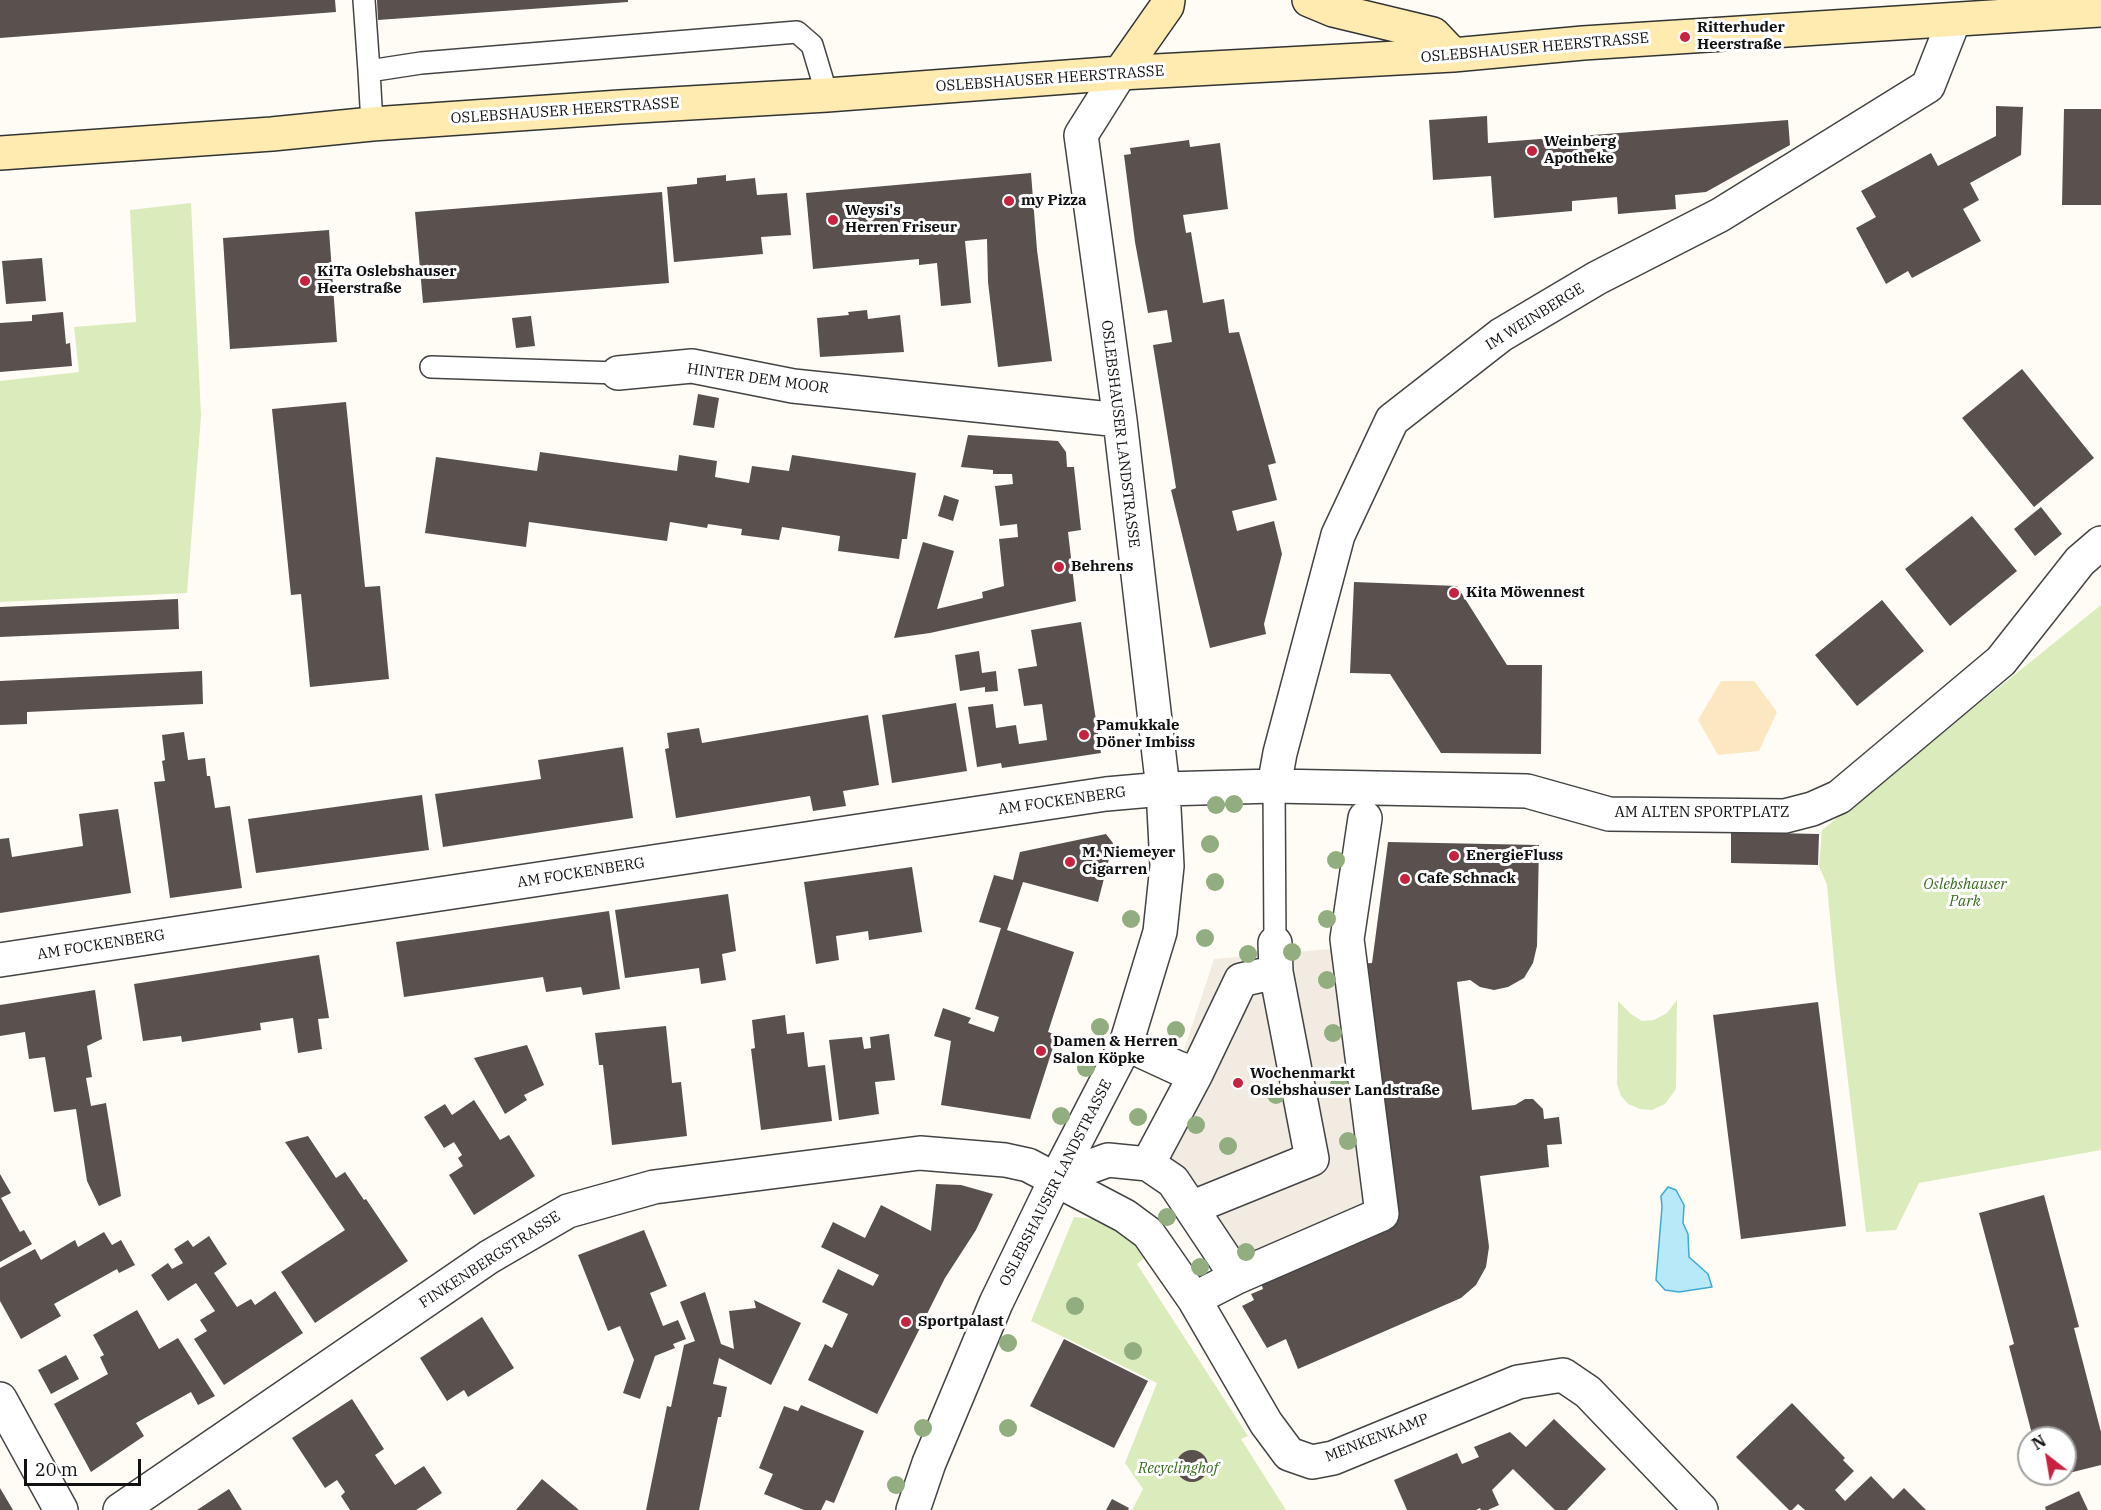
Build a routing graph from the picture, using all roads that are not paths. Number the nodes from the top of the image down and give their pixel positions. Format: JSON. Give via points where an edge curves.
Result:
{"nodes":[{"id":1,"x":364,"y":0,"type":"edge"},
{"id":2,"x":1168,"y":0,"type":"edge"},
{"id":3,"x":1309,"y":0,"type":"edge"},
{"id":4,"x":1986,"y":9,"type":"edge"},
{"id":5,"x":2101,"y":10,"type":"edge"},
{"id":6,"x":1954,"y":20,"type":"junction"},
{"id":7,"x":1453,"y":55,"type":"junction"},
{"id":8,"x":369,"y":71,"type":"junction"},
{"id":9,"x":1120,"y":73,"type":"junction"},
{"id":10,"x":827,"y":95,"type":"junction"},
{"id":11,"x":372,"y":124,"type":"junction"},
{"id":12,"x":0,"y":153,"type":"edge"},
{"id":13,"x":431,"y":367,"type":"dead end"},
{"id":14,"x":618,"y":374,"type":"joint"},
{"id":15,"x":1120,"y":420,"type":"junction"},
{"id":16,"x":2101,"y":543,"type":"edge"},
{"id":17,"x":1274,"y":786,"type":"junction"},
{"id":18,"x":1163,"y":789,"type":"junction"},
{"id":19,"x":1365,"y":818,"type":"dead end"},
{"id":20,"x":1275,"y":957,"type":"junction"},
{"id":21,"x":0,"y":960,"type":"edge"},
{"id":22,"x":1126,"y":1044,"type":"junction"},
{"id":23,"x":1196,"y":1074,"type":"junction"},
{"id":24,"x":1148,"y":1164,"type":"junction"},
{"id":25,"x":1056,"y":1179,"type":"junction"},
{"id":26,"x":1191,"y":1208,"type":"junction"},
{"id":27,"x":1238,"y":1277,"type":"junction"},
{"id":28,"x":1194,"y":1299,"type":"junction"},
{"id":29,"x":0,"y":1399,"type":"edge"},
{"id":30,"x":61,"y":1510,"type":"edge"},
{"id":31,"x":120,"y":1510,"type":"edge"},
{"id":32,"x":913,"y":1510,"type":"edge"},
{"id":33,"x":1701,"y":1510,"type":"edge"}],
"edges":[{"from":1,"to":8,"type":"lane"},
{"from":2,"to":9,"type":"main road"},
{"from":3,"to":7,"type":"main road","via":[[1333,10],[1433,34]]},
{"from":4,"to":5,"type":"main road","name":"OSLEBSHAUSER HEERSTRASSE"},
{"from":4,"to":6,"type":"main road","name":"OSLEBSHAUSER HEERSTRASSE"},
{"from":6,"to":7,"type":"main road","name":"OSLEBSHAUSER HEERSTRASSE"},
{"from":6,"to":17,"type":"street","name":"IM WEINBERGE","via":[[1928,86],[1720,215],[1597,278],[1501,335],[1392,420],[1338,535]]},
{"from":7,"to":9,"type":"main road","name":"OSLEBSHAUSER HEERSTRASSE"},
{"from":8,"to":10,"type":"lane","via":[[421,63],[797,32],[812,45]]},
{"from":8,"to":11,"type":"lane"},
{"from":9,"to":10,"type":"main road","name":"OSLEBSHAUSER HEERSTRASSE"},
{"from":9,"to":15,"type":"street","name":"OSLEBSHAUSER LANDSTRASSE","via":[[1081,135]]},
{"from":10,"to":11,"type":"main road","name":"OSLEBSHAUSER HEERSTRASSE"},
{"from":11,"to":12,"type":"main road","name":"OSLEBSHAUSER HEERSTRASSE"},
{"from":13,"to":14,"type":"lane","name":"HINTER DEM MOOR"},
{"from":14,"to":15,"type":"street","name":"HINTER DEM MOOR","via":[[692,366],[793,386]]},
{"from":15,"to":18,"type":"street","name":"OSLEBSHAUSER LANDSTRASSE"},
{"from":16,"to":17,"type":"street","name":"AM ALTEN SPORTPLATZ","via":[[2080,561],[2001,661],[1839,797],[1812,809],[1785,816],[1609,814],[1527,791]]},
{"from":17,"to":18,"type":"street","name":"AM ALTEN SPORTPLATZ"},
{"from":17,"to":20,"type":"lane"},
{"from":18,"to":21,"type":"street","name":"AM FOCKENBERG","via":[[1106,794]]},
{"from":18,"to":22,"type":"street","name":"OSLEBSHAUSER LANDSTRASSE","via":[[1167,866],[1160,932]]},
{"from":19,"to":27,"type":"street","via":[[1347,939],[1382,1214]]},
{"from":20,"to":23,"type":"street","via":[[1241,980]]},
{"from":20,"to":26,"type":"street","via":[[1312,1159]]},
{"from":22,"to":23,"type":"street"},
{"from":22,"to":25,"type":"street","name":"OSLEBSHAUSER LANDSTRASSE"},
{"from":23,"to":24,"type":"street"},
{"from":24,"to":25,"type":"street","via":[[1108,1160]]},
{"from":24,"to":26,"type":"street","via":[[1173,1181]]},
{"from":25,"to":28,"type":"street","name":"MENKENKAMP","via":[[1125,1216],[1148,1233]]},
{"from":25,"to":31,"type":"street","name":"FINKENBERGSTRASSE","via":[[1028,1165],[1005,1160],[920,1152],[654,1187],[568,1211],[489,1257]]},
{"from":25,"to":32,"type":"street","name":"OSLEBSHAUSER LANDSTRASSE","via":[[996,1303]]},
{"from":26,"to":27,"type":"street"},
{"from":27,"to":28,"type":"street"},
{"from":28,"to":33,"type":"street","name":"MENKENKAMP","via":[[1266,1423],[1289,1454],[1312,1462],[1333,1458],[1518,1382],[1563,1375],[1588,1392]]},
{"from":29,"to":30,"type":"street"}]}
